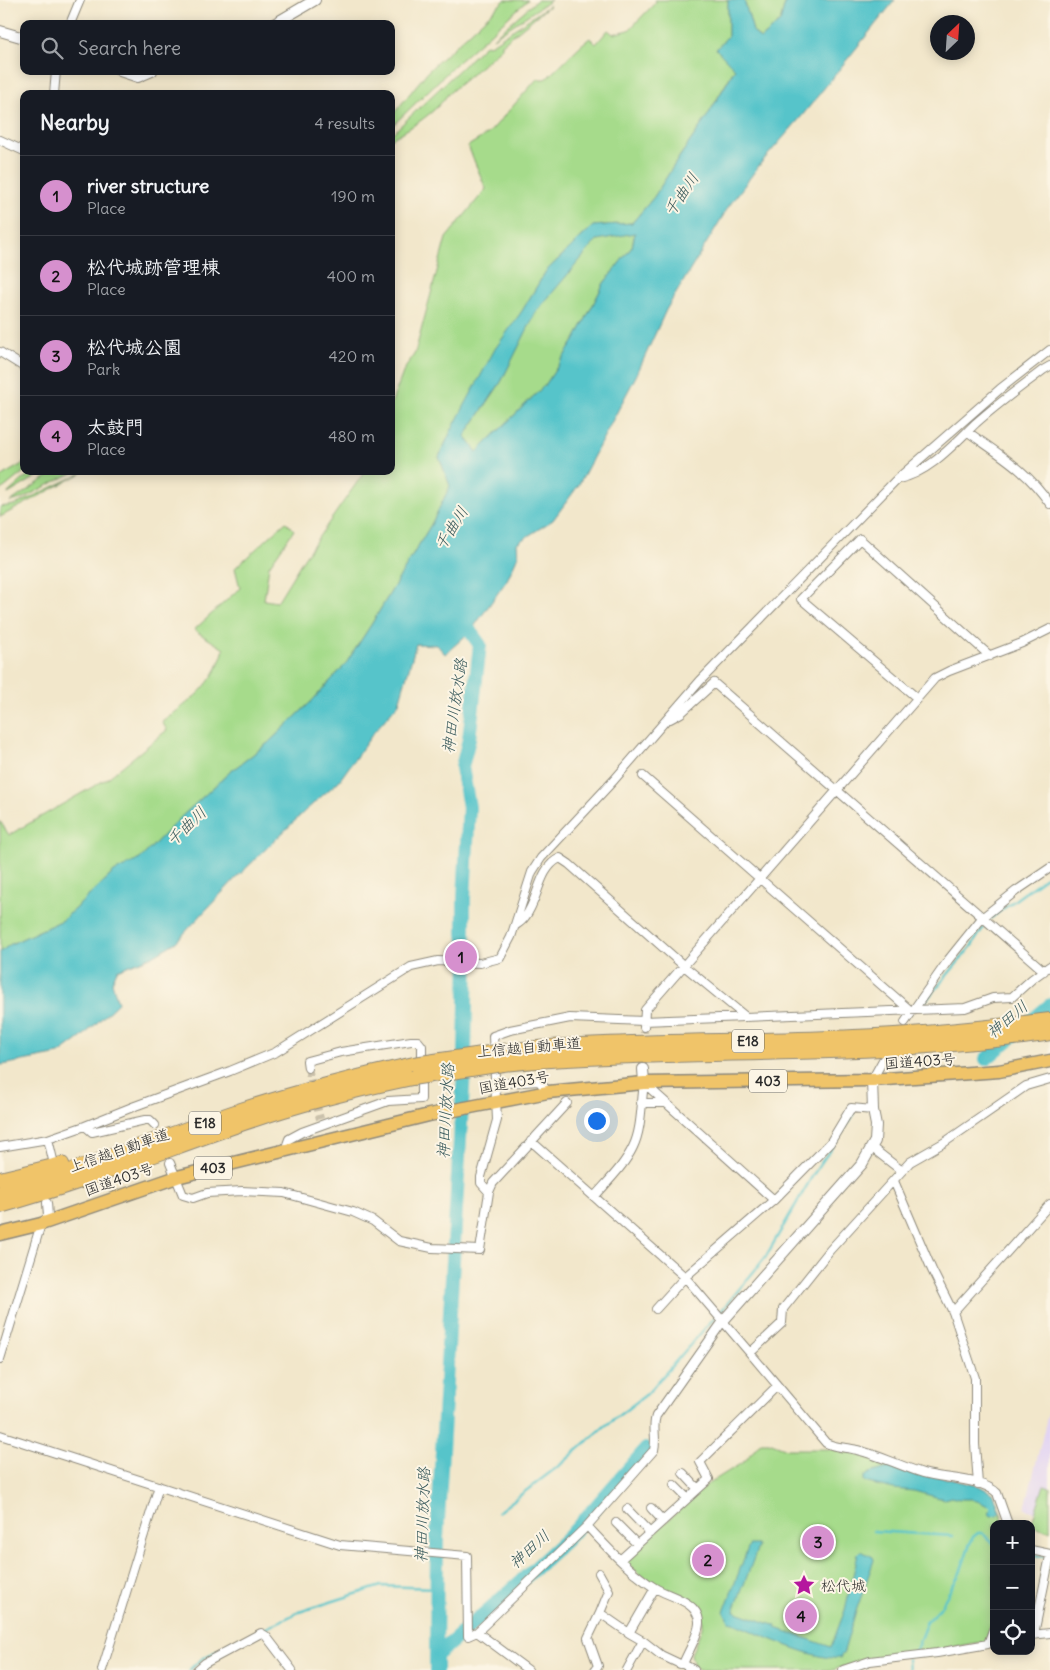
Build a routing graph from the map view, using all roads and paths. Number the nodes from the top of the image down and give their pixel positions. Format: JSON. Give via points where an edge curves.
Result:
{"nodes":[{"id":1,"x":80,"y":0,"type":"edge"},
{"id":2,"x":315,"y":0,"type":"edge"},
{"id":3,"x":72,"y":20,"type":"edge"},
{"id":4,"x":281,"y":20,"type":"edge"},
{"id":5,"x":0,"y":31,"type":"edge"},
{"id":6,"x":20,"y":37,"type":"edge"},
{"id":7,"x":56,"y":75,"type":"edge"},
{"id":8,"x":54,"y":90,"type":"edge"},
{"id":9,"x":0,"y":140,"type":"edge"},
{"id":10,"x":20,"y":149,"type":"edge"},
{"id":11,"x":1050,"y":350,"type":"edge"},
{"id":12,"x":0,"y":352,"type":"edge"},
{"id":13,"x":20,"y":364,"type":"edge"},
{"id":14,"x":1050,"y":366,"type":"edge"},
{"id":15,"x":968,"y":432,"type":"junction"},
{"id":16,"x":896,"y":480,"type":"junction"},
{"id":17,"x":1050,"y":504,"type":"edge"},
{"id":18,"x":1050,"y":629,"type":"edge"},
{"id":19,"x":990,"y":656,"type":"junction"},
{"id":20,"x":917,"y":698,"type":"junction"},
{"id":21,"x":664,"y":723,"type":"junction"},
{"id":22,"x":643,"y":776,"type":"dead end"},
{"id":23,"x":837,"y":791,"type":"junction"},
{"id":24,"x":1050,"y":868,"type":"edge"},
{"id":25,"x":761,"y":878,"type":"junction"},
{"id":26,"x":982,"y":918,"type":"junction"},
{"id":27,"x":515,"y":926,"type":"junction"},
{"id":28,"x":684,"y":966,"type":"junction"},
{"id":29,"x":1047,"y":968,"type":"edge"},
{"id":30,"x":911,"y":1011,"type":"junction"},
{"id":31,"x":746,"y":1017,"type":"junction"},
{"id":32,"x":905,"y":1022,"type":"dead end"},
{"id":33,"x":644,"y":1024,"type":"junction"},
{"id":34,"x":1049,"y":1029,"type":"edge"},
{"id":35,"x":503,"y":1057,"type":"junction"},
{"id":36,"x":883,"y":1060,"type":"dead end"},
{"id":37,"x":1050,"y":1061,"type":"edge"},
{"id":38,"x":308,"y":1068,"type":"dead end"},
{"id":39,"x":642,"y":1069,"type":"tunnel mouth"},
{"id":40,"x":413,"y":1071,"type":"junction"},
{"id":41,"x":1050,"y":1078,"type":"edge"},
{"id":42,"x":872,"y":1080,"type":"junction"},
{"id":43,"x":644,"y":1082,"type":"junction"},
{"id":44,"x":495,"y":1086,"type":"junction"},
{"id":45,"x":548,"y":1092,"type":"junction"},
{"id":46,"x":491,"y":1102,"type":"junction"},
{"id":47,"x":567,"y":1103,"type":"dead end"},
{"id":48,"x":641,"y":1103,"type":"junction"},
{"id":49,"x":666,"y":1103,"type":"junction"},
{"id":50,"x":873,"y":1110,"type":"junction"},
{"id":51,"x":236,"y":1112,"type":"junction"},
{"id":52,"x":155,"y":1125,"type":"dead end"},
{"id":53,"x":85,"y":1126,"type":"junction"},
{"id":54,"x":48,"y":1139,"type":"junction"},
{"id":55,"x":531,"y":1141,"type":"junction"},
{"id":56,"x":0,"y":1147,"type":"edge"},
{"id":57,"x":871,"y":1147,"type":"junction"},
{"id":58,"x":285,"y":1150,"type":"junction"},
{"id":59,"x":53,"y":1160,"type":"dead end"},
{"id":60,"x":170,"y":1163,"type":"dead end"},
{"id":61,"x":902,"y":1171,"type":"junction"},
{"id":62,"x":177,"y":1177,"type":"junction"},
{"id":63,"x":0,"y":1179,"type":"edge"},
{"id":64,"x":894,"y":1180,"type":"junction"},
{"id":65,"x":0,"y":1192,"type":"edge"},
{"id":66,"x":489,"y":1192,"type":"junction"},
{"id":67,"x":595,"y":1196,"type":"junction"},
{"id":68,"x":774,"y":1200,"type":"junction"},
{"id":69,"x":47,"y":1203,"type":"dead end"},
{"id":70,"x":1050,"y":1204,"type":"edge"},
{"id":71,"x":0,"y":1206,"type":"edge"},
{"id":72,"x":41,"y":1224,"type":"junction"},
{"id":73,"x":0,"y":1234,"type":"edge"},
{"id":74,"x":685,"y":1277,"type":"junction"},
{"id":75,"x":656,"y":1309,"type":"dead end"},
{"id":76,"x":953,"y":1312,"type":"junction"},
{"id":77,"x":723,"y":1321,"type":"junction"},
{"id":78,"x":750,"y":1353,"type":"junction"},
{"id":79,"x":0,"y":1359,"type":"edge"},
{"id":80,"x":777,"y":1386,"type":"junction"},
{"id":81,"x":0,"y":1435,"type":"edge"},
{"id":82,"x":683,"y":1472,"type":"dead end"},
{"id":83,"x":978,"y":1484,"type":"junction"},
{"id":84,"x":674,"y":1485,"type":"dead end"},
{"id":85,"x":159,"y":1486,"type":"junction"},
{"id":86,"x":698,"y":1489,"type":"junction"},
{"id":87,"x":687,"y":1498,"type":"junction"},
{"id":88,"x":651,"y":1508,"type":"dead end"},
{"id":89,"x":627,"y":1509,"type":"dead end"},
{"id":90,"x":1007,"y":1520,"type":"edge"},
{"id":91,"x":663,"y":1521,"type":"junction"},
{"id":92,"x":616,"y":1523,"type":"dead end"},
{"id":93,"x":587,"y":1526,"type":"junction"},
{"id":94,"x":650,"y":1533,"type":"junction"},
{"id":95,"x":637,"y":1544,"type":"junction"},
{"id":96,"x":1035,"y":1552,"type":"edge"},
{"id":97,"x":1049,"y":1558,"type":"edge"},
{"id":98,"x":620,"y":1560,"type":"junction"},
{"id":99,"x":599,"y":1573,"type":"dead end"},
{"id":100,"x":655,"y":1588,"type":"junction"},
{"id":101,"x":600,"y":1613,"type":"junction"},
{"id":102,"x":1035,"y":1621,"type":"edge"},
{"id":103,"x":477,"y":1632,"type":"junction"},
{"id":104,"x":630,"y":1632,"type":"junction"},
{"id":105,"x":1050,"y":1632,"type":"edge"},
{"id":106,"x":1035,"y":1634,"type":"edge"},
{"id":107,"x":643,"y":1642,"type":"junction"},
{"id":108,"x":990,"y":1642,"type":"edge"},
{"id":109,"x":683,"y":1664,"type":"junction"},
{"id":110,"x":102,"y":1670,"type":"edge"},
{"id":111,"x":196,"y":1670,"type":"edge"},
{"id":112,"x":292,"y":1670,"type":"edge"},
{"id":113,"x":528,"y":1670,"type":"edge"},
{"id":114,"x":595,"y":1670,"type":"edge"},
{"id":115,"x":627,"y":1670,"type":"edge"},
{"id":116,"x":694,"y":1670,"type":"edge"},
{"id":117,"x":843,"y":1670,"type":"edge"}],
"edges":[{"from":1,"to":3,"type":"street"},
{"from":2,"to":4,"type":"street"},
{"from":5,"to":6,"type":"street"},
{"from":7,"to":8,"type":"street"},
{"from":9,"to":10,"type":"street"},
{"from":11,"to":16,"type":"street"},
{"from":12,"to":13,"type":"street"},
{"from":14,"to":15,"type":"street"},
{"from":15,"to":16,"type":"street","via":[[937,459],[910,477]]},
{"from":15,"to":17,"type":"street","via":[[1011,461],[1040,489]]},
{"from":16,"to":21,"type":"street","via":[[733,645]]},
{"from":18,"to":19,"type":"street"},
{"from":19,"to":20,"type":"street","via":[[935,678]]},
{"from":19,"to":20,"type":"street","via":[[860,539],[801,599]]},
{"from":20,"to":23,"type":"street"},
{"from":21,"to":23,"type":"street","via":[[681,713],[714,683]]},
{"from":21,"to":27,"type":"street","via":[[541,858],[532,872]]},
{"from":22,"to":25,"type":"street"},
{"from":23,"to":25,"type":"street"},
{"from":23,"to":26,"type":"street"},
{"from":24,"to":26,"type":"street"},
{"from":25,"to":28,"type":"street"},
{"from":25,"to":30,"type":"street"},
{"from":26,"to":29,"type":"street"},
{"from":26,"to":30,"type":"street"},
{"from":27,"to":28,"type":"street","via":[[526,917],[547,869],[560,858]]},
{"from":27,"to":53,"type":"street","via":[[500,958],[480,963],[438,961],[411,967],[276,1052]]},
{"from":28,"to":31,"type":"street"},
{"from":28,"to":33,"type":"street","via":[[645,1010]]},
{"from":29,"to":30,"type":"street","via":[[1012,997],[993,998],[965,1008]]},
{"from":30,"to":31,"type":"street"},
{"from":30,"to":32,"type":"street"},
{"from":31,"to":33,"type":"street"},
{"from":33,"to":44,"type":"street","via":[[570,1018],[493,1036]]},
{"from":34,"to":35,"type":"highway","name":"上信越自動車道","number":"E18","via":[[984,1041],[855,1050]]},
{"from":34,"to":35,"type":"highway","name":"上信越自動車道","number":"E18","via":[[992,1027],[854,1038],[588,1044]]},
{"from":35,"to":40,"type":"highway","name":"上信越自動車道","number":"E18","bridge":true},
{"from":36,"to":42,"type":"street"},
{"from":37,"to":42,"type":"highway","name":"国道403号","number":"403","via":[[999,1071]]},
{"from":38,"to":58,"type":"street","via":[[307,1062],[341,1052],[418,1042],[422,1046],[420,1099],[388,1101],[321,1122],[288,1139]]},
{"from":39,"to":43,"type":"street"},
{"from":40,"to":51,"type":"highway","name":"上信越自動車道","number":"E18","via":[[325,1085]]},
{"from":40,"to":71,"type":"highway","name":"上信越自動車道","number":"E18","via":[[287,1109]]},
{"from":41,"to":61,"type":"street","via":[[1026,1086],[910,1162]]},
{"from":42,"to":43,"type":"highway","name":"国道403号","number":"403"},
{"from":42,"to":50,"type":"street"},
{"from":43,"to":45,"type":"highway","name":"国道403号","number":"403"},
{"from":43,"to":48,"type":"street"},
{"from":43,"to":49,"type":"street"},
{"from":44,"to":45,"type":"street","via":[[540,1081]]},
{"from":44,"to":46,"type":"street"},
{"from":45,"to":46,"type":"highway","name":"国道403号","number":"403"},
{"from":46,"to":58,"type":"highway","name":"国道403号","number":"403"},
{"from":46,"to":66,"type":"street","via":[[497,1120],[481,1177]]},
{"from":47,"to":55,"type":"street"},
{"from":48,"to":49,"type":"street"},
{"from":48,"to":67,"type":"street","via":[[634,1146],[624,1163]]},
{"from":49,"to":68,"type":"street"},
{"from":50,"to":57,"type":"street","via":[[876,1125]]},
{"from":50,"to":68,"type":"street","via":[[851,1108],[830,1143]]},
{"from":51,"to":63,"type":"highway","via":[[82,1159]]},
{"from":51,"to":65,"type":"highway","name":"上信越自動車道","number":"E18"},
{"from":52,"to":53,"type":"street","via":[[145,1120],[92,1132]]},
{"from":53,"to":54,"type":"street"},
{"from":54,"to":56,"type":"street"},
{"from":54,"to":59,"type":"street"},
{"from":55,"to":66,"type":"street","via":[[493,1183]]},
{"from":55,"to":67,"type":"street"},
{"from":57,"to":61,"type":"street"},
{"from":57,"to":77,"type":"street","via":[[862,1164]]},
{"from":58,"to":62,"type":"highway","name":"国道403号","number":"403"},
{"from":60,"to":62,"type":"street"},
{"from":61,"to":64,"type":"street"},
{"from":62,"to":66,"type":"street","via":[[183,1195],[193,1198],[207,1193],[242,1191],[284,1193],[354,1212],[399,1241],[432,1248],[480,1250]]},
{"from":62,"to":72,"type":"highway","name":"国道403号","number":"403"},
{"from":64,"to":76,"type":"street"},
{"from":64,"to":78,"type":"street","via":[[830,1250],[783,1309],[782,1323]]},
{"from":67,"to":74,"type":"street"},
{"from":68,"to":74,"type":"street"},
{"from":69,"to":72,"type":"street","via":[[48,1216]]},
{"from":70,"to":76,"type":"street"},
{"from":72,"to":73,"type":"highway","name":"国道403号","number":"403"},
{"from":72,"to":79,"type":"street"},
{"from":74,"to":75,"type":"street"},
{"from":74,"to":77,"type":"street"},
{"from":76,"to":83,"type":"street","via":[[975,1378]]},
{"from":77,"to":78,"type":"street"},
{"from":77,"to":93,"type":"street","via":[[656,1416],[654,1450]]},
{"from":78,"to":80,"type":"street"},
{"from":80,"to":83,"type":"street","via":[[832,1446],[857,1450],[923,1473]]},
{"from":80,"to":86,"type":"street","via":[[700,1462],[709,1479]]},
{"from":81,"to":85,"type":"street"},
{"from":82,"to":86,"type":"street"},
{"from":83,"to":90,"type":"street","via":[[997,1493]]},
{"from":84,"to":87,"type":"street"},
{"from":85,"to":103,"type":"street","via":[[340,1546],[467,1556],[468,1636]]},
{"from":85,"to":110,"type":"street"},
{"from":86,"to":87,"type":"street"},
{"from":87,"to":91,"type":"street"},
{"from":88,"to":91,"type":"street"},
{"from":89,"to":94,"type":"street"},
{"from":91,"to":94,"type":"street"},
{"from":92,"to":95,"type":"street"},
{"from":93,"to":98,"type":"street"},
{"from":93,"to":103,"type":"street"},
{"from":94,"to":95,"type":"street"},
{"from":95,"to":98,"type":"street"},
{"from":96,"to":97,"type":"street"},
{"from":97,"to":102,"type":"street"},
{"from":98,"to":100,"type":"street"},
{"from":99,"to":101,"type":"street","via":[[609,1591]]},
{"from":100,"to":104,"type":"street"},
{"from":100,"to":109,"type":"street","via":[[690,1605],[697,1613],[699,1628]]},
{"from":101,"to":104,"type":"street"},
{"from":101,"to":114,"type":"street","via":[[588,1638],[598,1666]]},
{"from":103,"to":113,"type":"street"},
{"from":104,"to":107,"type":"street"},
{"from":105,"to":106,"type":"street"},
{"from":107,"to":109,"type":"street","via":[[661,1655]]},
{"from":107,"to":115,"type":"street"},
{"from":108,"to":117,"type":"street","via":[[870,1662]]},
{"from":109,"to":116,"type":"street"},
{"from":111,"to":112,"type":"street","via":[[261,1633]]}]}
